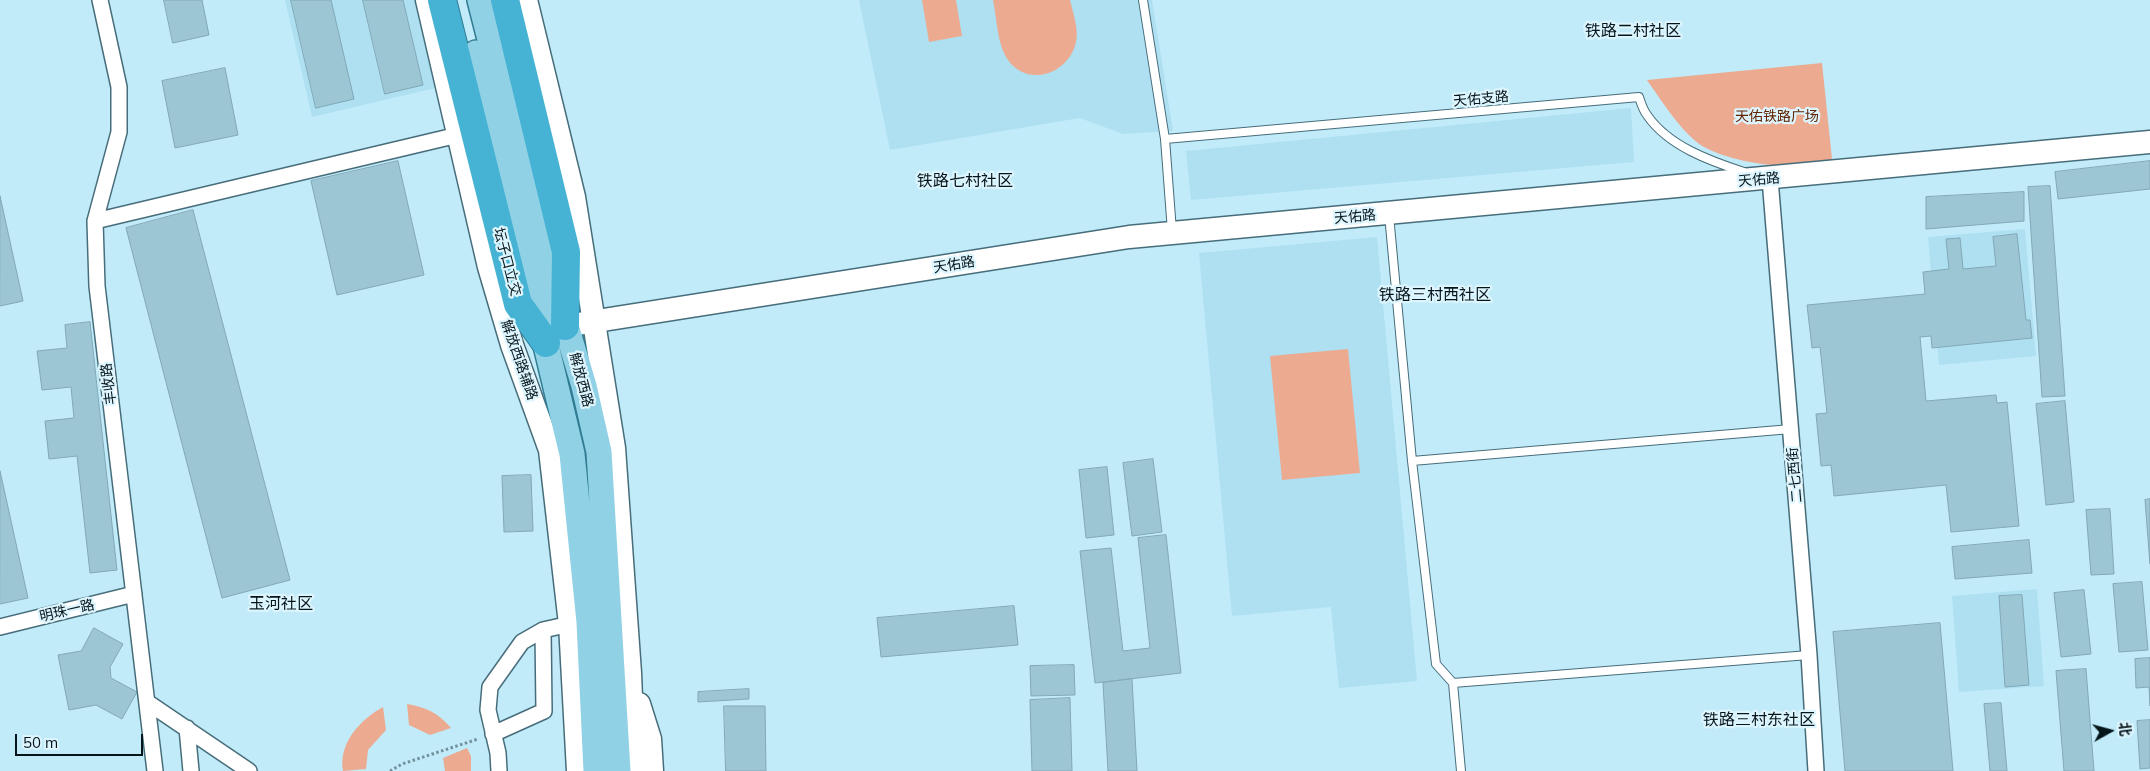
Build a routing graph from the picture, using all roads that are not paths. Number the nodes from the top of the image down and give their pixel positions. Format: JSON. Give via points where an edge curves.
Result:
{"nodes":[{"id":1,"x":100,"y":0,"type":"edge"},
{"id":2,"x":427,"y":0,"type":"edge"},
{"id":3,"x":442,"y":0,"type":"edge"},
{"id":4,"x":463,"y":0,"type":"edge"},
{"id":5,"x":480,"y":0,"type":"edge"},
{"id":6,"x":505,"y":0,"type":"edge"},
{"id":7,"x":526,"y":0,"type":"edge"},
{"id":8,"x":1143,"y":0,"type":"edge"},
{"id":9,"x":458,"y":135,"type":"junction"},
{"id":10,"x":1165,"y":139,"type":"junction"},
{"id":11,"x":2150,"y":142,"type":"edge"},
{"id":12,"x":1770,"y":179,"type":"junction"},
{"id":13,"x":1389,"y":214,"type":"junction"},
{"id":14,"x":95,"y":221,"type":"junction"},
{"id":15,"x":1173,"y":233,"type":"junction"},
{"id":16,"x":594,"y":322,"type":"junction"},
{"id":17,"x":556,"y":335,"type":"junction"},
{"id":18,"x":1791,"y":429,"type":"junction"},
{"id":19,"x":614,"y":448,"type":"junction"},
{"id":20,"x":550,"y":450,"type":"junction"},
{"id":21,"x":1412,"y":461,"type":"junction"},
{"id":22,"x":576,"y":497,"type":"junction"},
{"id":23,"x":602,"y":498,"type":"junction"},
{"id":24,"x":593,"y":542,"type":"junction"},
{"id":25,"x":623,"y":586,"type":"junction"},
{"id":26,"x":134,"y":594,"type":"junction"},
{"id":27,"x":567,"y":600,"type":"junction"},
{"id":28,"x":570,"y":624,"type":"junction"},
{"id":29,"x":0,"y":627,"type":"edge"},
{"id":30,"x":543,"y":630,"type":"junction"},
{"id":31,"x":1809,"y":655,"type":"junction"},
{"id":32,"x":630,"y":673,"type":"junction"},
{"id":33,"x":1453,"y":683,"type":"junction"},
{"id":34,"x":574,"y":696,"type":"junction"},
{"id":35,"x":147,"y":702,"type":"junction"},
{"id":36,"x":187,"y":728,"type":"junction"},
{"id":37,"x":493,"y":734,"type":"junction"},
{"id":38,"x":155,"y":771,"type":"edge"},
{"id":39,"x":191,"y":771,"type":"edge"},
{"id":40,"x":249,"y":771,"type":"edge"},
{"id":41,"x":498,"y":771,"type":"edge"},
{"id":42,"x":564,"y":771,"type":"edge"},
{"id":43,"x":578,"y":771,"type":"edge"},
{"id":44,"x":596,"y":771,"type":"edge"},
{"id":45,"x":618,"y":771,"type":"edge"},
{"id":46,"x":634,"y":771,"type":"edge"},
{"id":47,"x":652,"y":771,"type":"edge"},
{"id":48,"x":1460,"y":771,"type":"edge"},
{"id":49,"x":1816,"y":771,"type":"edge"}],
"edges":[{"from":1,"to":14,"type":"street","name":"丰收路","via":[[119,87],[119,132]]},
{"from":2,"to":9,"type":"main road","name":"解放西路辅路"},
{"from":3,"to":17,"type":"highway","name":"坛子口立交","via":[[518,304]]},
{"from":4,"to":17,"type":"main road","name":"解放西路"},
{"from":5,"to":17,"type":"main road","name":"解放西路"},
{"from":6,"to":17,"type":"highway","via":[[566,252]]},
{"from":7,"to":16,"type":"main road","via":[[574,196]]},
{"from":8,"to":10,"type":"lane"},
{"from":9,"to":14,"type":"street"},
{"from":9,"to":20,"type":"main road","name":"解放西路辅路","via":[[489,267],[512,345]]},
{"from":10,"to":12,"type":"lane","name":"天佑支路","via":[[1639,97],[1647,115],[1663,132],[1690,151]]},
{"from":10,"to":15,"type":"lane"},
{"from":11,"to":12,"type":"main road","name":"天佑路"},
{"from":12,"to":13,"type":"main road","name":"天佑路"},
{"from":12,"to":18,"type":"street","name":"二七西街"},
{"from":13,"to":15,"type":"main road","name":"天佑路"},
{"from":13,"to":21,"type":"lane"},
{"from":14,"to":26,"type":"street","name":"丰收路","via":[[97,286]]},
{"from":15,"to":16,"type":"main road","name":"天佑路","via":[[1129,237]]},
{"from":16,"to":17,"type":"main road","name":"天佑路"},
{"from":16,"to":19,"type":"main road"},
{"from":17,"to":22,"type":"main road","name":"解放西路"},
{"from":17,"to":23,"type":"main road","name":"解放西路","via":[[584,386],[599,452]]},
{"from":18,"to":21,"type":"lane"},
{"from":18,"to":31,"type":"street","name":"二七西街"},
{"from":19,"to":23,"type":"main road"},
{"from":19,"to":25,"type":"main road"},
{"from":20,"to":22,"type":"main road"},
{"from":20,"to":27,"type":"main road","name":"解放西路辅路"},
{"from":21,"to":33,"type":"lane","via":[[1436,664]]},
{"from":22,"to":24,"type":"main road","name":"解放西路"},
{"from":23,"to":24,"type":"main road","name":"解放西路"},
{"from":24,"to":25,"type":"main road"},
{"from":24,"to":27,"type":"main road"},
{"from":24,"to":44,"type":"main road","name":"解放西路","via":[[589,622]]},
{"from":24,"to":45,"type":"main road","name":"解放西路"},
{"from":25,"to":32,"type":"main road"},
{"from":26,"to":29,"type":"street","name":"明珠一路"},
{"from":26,"to":35,"type":"street","name":"丰收路"},
{"from":27,"to":28,"type":"main road","name":"解放西路辅路"},
{"from":28,"to":30,"type":"street"},
{"from":28,"to":34,"type":"main road","name":"解放西路辅路"},
{"from":30,"to":37,"type":"street","via":[[522,642],[490,687],[488,710]]},
{"from":30,"to":37,"type":"street","via":[[544,711]]},
{"from":31,"to":33,"type":"lane"},
{"from":31,"to":49,"type":"street","name":"二七西街"},
{"from":32,"to":46,"type":"main road"},
{"from":32,"to":47,"type":"main road","via":[[650,738]]},
{"from":33,"to":48,"type":"lane"},
{"from":34,"to":42,"type":"main road","name":"解放西路辅路","via":[[564,751]]},
{"from":34,"to":43,"type":"main road","name":"解放西路辅路"},
{"from":35,"to":36,"type":"street"},
{"from":35,"to":38,"type":"street","name":"丰收路"},
{"from":36,"to":39,"type":"street"},
{"from":36,"to":40,"type":"street"},
{"from":37,"to":41,"type":"street"}]}
